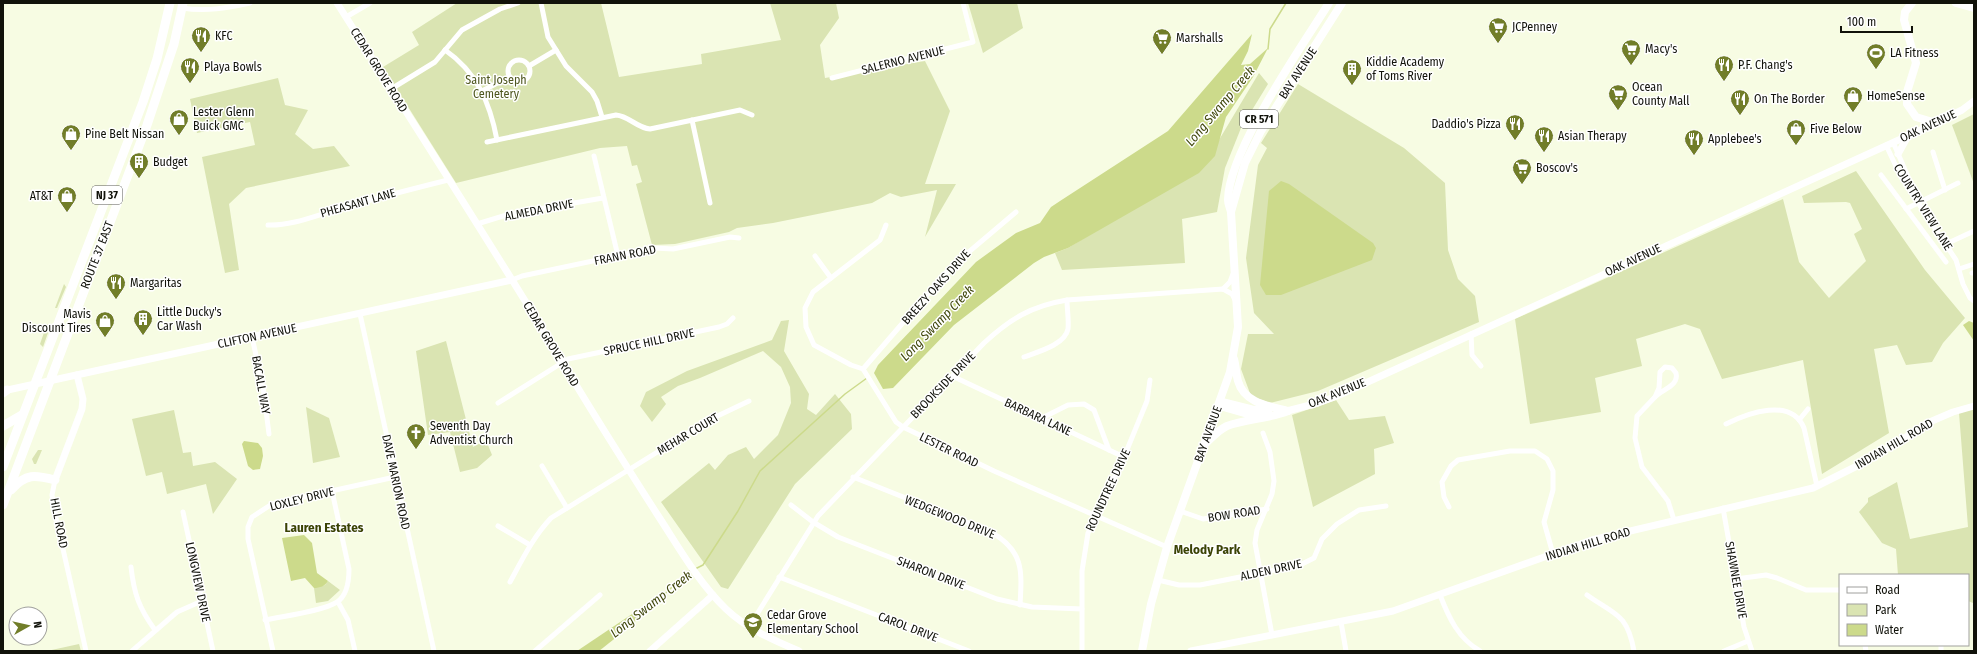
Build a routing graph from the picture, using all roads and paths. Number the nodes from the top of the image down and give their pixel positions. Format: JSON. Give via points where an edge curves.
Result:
{"nodes":[{"id":1,"x":170,"y":3,"type":"edge"},
{"id":2,"x":250,"y":3,"type":"edge"},
{"id":3,"x":337,"y":3,"type":"edge"},
{"id":4,"x":370,"y":3,"type":"edge"},
{"id":5,"x":518,"y":3,"type":"edge"},
{"id":6,"x":541,"y":3,"type":"edge"},
{"id":7,"x":963,"y":3,"type":"edge"},
{"id":8,"x":1329,"y":3,"type":"edge"},
{"id":9,"x":1342,"y":3,"type":"edge"},
{"id":10,"x":1912,"y":3,"type":"edge"},
{"id":11,"x":1956,"y":3,"type":"edge"},
{"id":12,"x":183,"y":6,"type":"edge"},
{"id":13,"x":1337,"y":7,"type":"edge"},
{"id":14,"x":1974,"y":8,"type":"edge"},
{"id":15,"x":1322,"y":15,"type":"junction"},
{"id":16,"x":346,"y":17,"type":"junction"},
{"id":17,"x":1321,"y":26,"type":"junction"},
{"id":18,"x":445,"y":50,"type":"junction"},
{"id":19,"x":556,"y":50,"type":"junction"},
{"id":20,"x":529,"y":66,"type":"junction"},
{"id":21,"x":509,"y":76,"type":"junction"},
{"id":22,"x":832,"y":78,"type":"dead end"},
{"id":23,"x":391,"y":89,"type":"junction"},
{"id":24,"x":482,"y":91,"type":"junction"},
{"id":25,"x":1974,"y":101,"type":"edge"},
{"id":26,"x":752,"y":115,"type":"dead end"},
{"id":27,"x":602,"y":117,"type":"junction"},
{"id":28,"x":692,"y":120,"type":"junction"},
{"id":29,"x":1936,"y":123,"type":"junction"},
{"id":30,"x":1908,"y":136,"type":"junction"},
{"id":31,"x":497,"y":140,"type":"junction"},
{"id":32,"x":487,"y":142,"type":"dead end"},
{"id":33,"x":1889,"y":144,"type":"junction"},
{"id":34,"x":1932,"y":152,"type":"dead end"},
{"id":35,"x":1898,"y":154,"type":"junction"},
{"id":36,"x":594,"y":156,"type":"dead end"},
{"id":37,"x":1881,"y":175,"type":"dead end"},
{"id":38,"x":448,"y":180,"type":"junction"},
{"id":39,"x":1958,"y":183,"type":"dead end"},
{"id":40,"x":1945,"y":190,"type":"junction"},
{"id":41,"x":603,"y":198,"type":"junction"},
{"id":42,"x":710,"y":203,"type":"dead end"},
{"id":43,"x":1919,"y":203,"type":"junction"},
{"id":44,"x":1906,"y":209,"type":"junction"},
{"id":45,"x":1016,"y":212,"type":"dead end"},
{"id":46,"x":1231,"y":212,"type":"junction"},
{"id":47,"x":476,"y":224,"type":"junction"},
{"id":48,"x":268,"y":225,"type":"dead end"},
{"id":49,"x":886,"y":226,"type":"dead end"},
{"id":50,"x":1974,"y":232,"type":"edge"},
{"id":51,"x":739,"y":238,"type":"dead end"},
{"id":52,"x":1946,"y":244,"type":"junction"},
{"id":53,"x":618,"y":256,"type":"junction"},
{"id":54,"x":815,"y":256,"type":"dead end"},
{"id":55,"x":1946,"y":262,"type":"dead end"},
{"id":56,"x":1974,"y":264,"type":"edge"},
{"id":57,"x":1959,"y":269,"type":"junction"},
{"id":58,"x":1234,"y":270,"type":"junction"},
{"id":59,"x":831,"y":278,"type":"junction"},
{"id":60,"x":512,"y":280,"type":"junction"},
{"id":61,"x":1224,"y":289,"type":"junction"},
{"id":62,"x":1067,"y":300,"type":"junction"},
{"id":63,"x":1974,"y":301,"type":"edge"},
{"id":64,"x":1238,"y":306,"type":"junction"},
{"id":65,"x":360,"y":314,"type":"junction"},
{"id":66,"x":733,"y":318,"type":"dead end"},
{"id":67,"x":1471,"y":334,"type":"junction"},
{"id":68,"x":252,"y":337,"type":"junction"},
{"id":69,"x":1024,"y":357,"type":"dead end"},
{"id":70,"x":1233,"y":358,"type":"junction"},
{"id":71,"x":562,"y":363,"type":"junction"},
{"id":72,"x":1481,"y":366,"type":"dead end"},
{"id":73,"x":863,"y":369,"type":"junction"},
{"id":74,"x":78,"y":375,"type":"junction"},
{"id":75,"x":952,"y":376,"type":"junction"},
{"id":76,"x":1150,"y":380,"type":"dead end"},
{"id":77,"x":49,"y":381,"type":"junction"},
{"id":78,"x":34,"y":384,"type":"junction"},
{"id":79,"x":4,"y":391,"type":"edge"},
{"id":80,"x":1655,"y":397,"type":"junction"},
{"id":81,"x":749,"y":400,"type":"dead end"},
{"id":82,"x":498,"y":403,"type":"dead end"},
{"id":83,"x":1219,"y":404,"type":"junction"},
{"id":84,"x":1974,"y":406,"type":"edge"},
{"id":85,"x":1808,"y":409,"type":"dead end"},
{"id":86,"x":1288,"y":411,"type":"junction"},
{"id":87,"x":22,"y":415,"type":"junction"},
{"id":88,"x":1040,"y":418,"type":"junction"},
{"id":89,"x":1799,"y":420,"type":"junction"},
{"id":90,"x":1726,"y":424,"type":"dead end"},
{"id":91,"x":3,"y":426,"type":"edge"},
{"id":92,"x":902,"y":427,"type":"junction"},
{"id":93,"x":1263,"y":433,"type":"dead end"},
{"id":94,"x":269,"y":434,"type":"dead end"},
{"id":95,"x":1204,"y":445,"type":"junction"},
{"id":96,"x":1109,"y":450,"type":"junction"},
{"id":97,"x":1124,"y":457,"type":"junction"},
{"id":98,"x":542,"y":466,"type":"dead end"},
{"id":99,"x":3,"y":467,"type":"edge"},
{"id":100,"x":629,"y":470,"type":"junction"},
{"id":101,"x":395,"y":477,"type":"junction"},
{"id":102,"x":853,"y":477,"type":"junction"},
{"id":103,"x":55,"y":480,"type":"junction"},
{"id":104,"x":1817,"y":486,"type":"junction"},
{"id":105,"x":332,"y":491,"type":"junction"},
{"id":106,"x":8,"y":494,"type":"junction"},
{"id":107,"x":3,"y":505,"type":"edge"},
{"id":108,"x":791,"y":505,"type":"dead end"},
{"id":109,"x":1386,"y":506,"type":"dead end"},
{"id":110,"x":1449,"y":507,"type":"dead end"},
{"id":111,"x":567,"y":508,"type":"junction"},
{"id":112,"x":1723,"y":508,"type":"junction"},
{"id":113,"x":1267,"y":509,"type":"junction"},
{"id":114,"x":1180,"y":511,"type":"junction"},
{"id":115,"x":183,"y":512,"type":"dead end"},
{"id":116,"x":1095,"y":516,"type":"junction"},
{"id":117,"x":1674,"y":520,"type":"junction"},
{"id":118,"x":813,"y":522,"type":"junction"},
{"id":119,"x":498,"y":526,"type":"dead end"},
{"id":120,"x":530,"y":545,"type":"junction"},
{"id":121,"x":1167,"y":547,"type":"junction"},
{"id":122,"x":1553,"y":554,"type":"junction"},
{"id":123,"x":131,"y":567,"type":"dead end"},
{"id":124,"x":1260,"y":573,"type":"junction"},
{"id":125,"x":779,"y":577,"type":"junction"},
{"id":126,"x":1736,"y":579,"type":"junction"},
{"id":127,"x":1158,"y":580,"type":"junction"},
{"id":128,"x":510,"y":582,"type":"dead end"},
{"id":129,"x":1839,"y":590,"type":"edge"},
{"id":130,"x":713,"y":595,"type":"junction"},
{"id":131,"x":1440,"y":595,"type":"junction"},
{"id":132,"x":1587,"y":595,"type":"dead end"},
{"id":133,"x":600,"y":596,"type":"dead end"},
{"id":134,"x":202,"y":601,"type":"junction"},
{"id":135,"x":338,"y":602,"type":"junction"},
{"id":136,"x":1020,"y":605,"type":"junction"},
{"id":137,"x":1082,"y":608,"type":"junction"},
{"id":138,"x":265,"y":620,"type":"junction"},
{"id":139,"x":1341,"y":622,"type":"junction"},
{"id":140,"x":749,"y":627,"type":"junction"},
{"id":141,"x":155,"y":630,"type":"junction"},
{"id":142,"x":1272,"y":636,"type":"junction"},
{"id":143,"x":1748,"y":641,"type":"junction"},
{"id":144,"x":138,"y":649,"type":"edge"},
{"id":145,"x":1477,"y":650,"type":"edge"},
{"id":146,"x":86,"y":651,"type":"edge"},
{"id":147,"x":132,"y":651,"type":"edge"},
{"id":148,"x":213,"y":651,"type":"edge"},
{"id":149,"x":271,"y":651,"type":"edge"},
{"id":150,"x":355,"y":651,"type":"edge"},
{"id":151,"x":434,"y":651,"type":"edge"},
{"id":152,"x":535,"y":651,"type":"edge"},
{"id":153,"x":650,"y":651,"type":"edge"},
{"id":154,"x":799,"y":651,"type":"edge"},
{"id":155,"x":969,"y":651,"type":"edge"},
{"id":156,"x":1082,"y":651,"type":"edge"},
{"id":157,"x":1142,"y":651,"type":"edge"},
{"id":158,"x":1191,"y":651,"type":"edge"},
{"id":159,"x":1346,"y":651,"type":"edge"},
{"id":160,"x":1634,"y":651,"type":"edge"},
{"id":161,"x":1724,"y":651,"type":"edge"},
{"id":162,"x":1752,"y":651,"type":"edge"}],
"edges":[{"from":1,"to":78,"type":"highway","name":"ROUTE 37 EAST","number":"NJ 37","via":[[157,59],[143,102]]},
{"from":2,"to":12,"type":"street","via":[[198,11]]},
{"from":3,"to":16,"type":"street","name":"CEDAR GROVE ROAD"},
{"from":4,"to":16,"type":"street"},
{"from":5,"to":18,"type":"street","via":[[500,9],[462,30]]},
{"from":6,"to":19,"type":"street","via":[[548,37]]},
{"from":7,"to":22,"type":"street","name":"SALERNO AVENUE","via":[[973,42]]},
{"from":8,"to":15,"type":"main road"},
{"from":9,"to":13,"type":"main road","name":"BAY AVENUE","number":"CR 571"},
{"from":10,"to":29,"type":"main road","via":[[1904,20],[1916,63],[1907,92],[1907,104],[1916,116]]},
{"from":11,"to":14,"type":"main road"},
{"from":12,"to":77,"type":"highway","name":"ROUTE 37 EAST","number":"NJ 37","via":[[174,44],[147,125]]},
{"from":13,"to":15,"type":"main road","via":[[1327,17]]},
{"from":13,"to":17,"type":"main road","name":"BAY AVENUE","number":"CR 571"},
{"from":15,"to":17,"type":"main road"},
{"from":16,"to":23,"type":"street","name":"CEDAR GROVE ROAD"},
{"from":17,"to":46,"type":"main road","name":"BAY AVENUE","number":"CR 571","via":[[1286,81],[1279,101],[1251,148]]},
{"from":17,"to":46,"type":"main road","name":"BAY AVENUE","number":"CR 571","via":[[1259,118],[1242,152],[1230,187],[1228,201]]},
{"from":18,"to":23,"type":"street","via":[[435,62]]},
{"from":18,"to":24,"type":"street","via":[[468,71]]},
{"from":19,"to":20,"type":"street"},
{"from":19,"to":27,"type":"street","via":[[566,66],[592,92]]},
{"from":20,"to":21,"type":"street","via":[[529,77],[523,82],[515,82]]},
{"from":20,"to":21,"type":"street","via":[[521,59],[514,60],[508,66]]},
{"from":21,"to":24,"type":"street"},
{"from":23,"to":38,"type":"street","name":"CEDAR GROVE ROAD"},
{"from":24,"to":31,"type":"street","via":[[490,110]]},
{"from":25,"to":29,"type":"street","name":"OAK AVENUE"},
{"from":26,"to":28,"type":"street","via":[[740,110]]},
{"from":27,"to":28,"type":"street","via":[[621,115],[640,127],[650,129]]},
{"from":27,"to":31,"type":"street"},
{"from":28,"to":42,"type":"street"},
{"from":29,"to":30,"type":"street","name":"OAK AVENUE"},
{"from":30,"to":33,"type":"street","name":"OAK AVENUE"},
{"from":30,"to":35,"type":"street"},
{"from":31,"to":32,"type":"street"},
{"from":33,"to":35,"type":"street"},
{"from":33,"to":43,"type":"street","name":"COUNTRY VIEW LANE","via":[[1901,177]]},
{"from":33,"to":67,"type":"street","name":"OAK AVENUE"},
{"from":34,"to":40,"type":"street"},
{"from":35,"to":43,"type":"street"},
{"from":36,"to":41,"type":"street"},
{"from":37,"to":44,"type":"street"},
{"from":38,"to":47,"type":"street","name":"CEDAR GROVE ROAD"},
{"from":38,"to":48,"type":"street","name":"PHEASANT LANE","via":[[311,217]]},
{"from":39,"to":40,"type":"street"},
{"from":40,"to":43,"type":"street"},
{"from":41,"to":47,"type":"street","name":"ALMEDA DRIVE","via":[[510,214]]},
{"from":41,"to":53,"type":"street"},
{"from":43,"to":44,"type":"street"},
{"from":43,"to":52,"type":"street","name":"COUNTRY VIEW LANE"},
{"from":44,"to":55,"type":"street"},
{"from":45,"to":73,"type":"street","name":"BREEZY OAKS DRIVE","via":[[951,267]]},
{"from":46,"to":58,"type":"main road","name":"BAY AVENUE","number":"CR 571"},
{"from":47,"to":60,"type":"street","name":"CEDAR GROVE ROAD"},
{"from":49,"to":59,"type":"street","via":[[880,240]]},
{"from":50,"to":52,"type":"street"},
{"from":51,"to":53,"type":"street","name":"FRANN ROAD","via":[[730,237],[673,249],[654,248]]},
{"from":52,"to":57,"type":"street","name":"COUNTRY VIEW LANE"},
{"from":53,"to":60,"type":"street","name":"FRANN ROAD"},
{"from":54,"to":59,"type":"street"},
{"from":56,"to":57,"type":"street"},
{"from":57,"to":63,"type":"street","name":"COUNTRY VIEW LANE","via":[[1966,292]]},
{"from":58,"to":61,"type":"street","via":[[1230,282]]},
{"from":58,"to":64,"type":"main road","name":"BAY AVENUE","number":"CR 571"},
{"from":59,"to":73,"type":"street","via":[[813,292],[805,308],[806,327],[814,345]]},
{"from":60,"to":65,"type":"street","name":"CLIFTON AVENUE"},
{"from":60,"to":71,"type":"street","name":"CEDAR GROVE ROAD"},
{"from":61,"to":62,"type":"street","name":"BROOKSIDE DRIVE"},
{"from":61,"to":64,"type":"street","via":[[1232,294]]},
{"from":62,"to":69,"type":"street","via":[[1068,329],[1065,335],[1050,346]]},
{"from":62,"to":75,"type":"street","name":"BROOKSIDE DRIVE","via":[[1043,305],[1014,318],[984,343]]},
{"from":64,"to":70,"type":"main road","name":"BAY AVENUE","number":"CR 571","via":[[1238,327]]},
{"from":65,"to":68,"type":"street","name":"CLIFTON AVENUE"},
{"from":65,"to":101,"type":"street","name":"DAVE MARION ROAD"},
{"from":66,"to":71,"type":"street","name":"SPRUCE HILL DRIVE","via":[[719,327],[568,359]]},
{"from":67,"to":72,"type":"street","via":[[1472,355]]},
{"from":67,"to":86,"type":"street","name":"OAK AVENUE","via":[[1337,396]]},
{"from":68,"to":74,"type":"street","name":"CLIFTON AVENUE"},
{"from":68,"to":94,"type":"street","name":"BACALL WAY","via":[[263,387]]},
{"from":70,"to":83,"type":"main road","name":"BAY AVENUE","number":"CR 571"},
{"from":70,"to":86,"type":"main road","via":[[1238,382],[1246,395],[1259,403]]},
{"from":71,"to":82,"type":"street","name":"SPRUCE HILL DRIVE"},
{"from":71,"to":100,"type":"street","name":"CEDAR GROVE ROAD"},
{"from":73,"to":92,"type":"street","name":"LESTER ROAD","via":[[896,422]]},
{"from":74,"to":77,"type":"street","name":"CLIFTON AVENUE"},
{"from":74,"to":103,"type":"street","name":"HILL ROAD","via":[[83,399],[82,409]]},
{"from":75,"to":88,"type":"street","name":"BARBARA LANE"},
{"from":75,"to":92,"type":"street","name":"BROOKSIDE DRIVE"},
{"from":76,"to":97,"type":"street","name":"ROUNDTREE DRIVE","via":[[1147,402]]},
{"from":77,"to":78,"type":"street","name":"CLIFTON AVENUE"},
{"from":77,"to":106,"type":"highway","name":"ROUTE 37 EAST","number":"NJ 37"},
{"from":78,"to":79,"type":"street","name":"CLIFTON AVENUE"},
{"from":78,"to":87,"type":"highway","name":"ROUTE 37 EAST","number":"NJ 37"},
{"from":80,"to":80,"type":"street","via":[[1662,390],[1672,386],[1676,380],[1676,373],[1672,368],[1665,367],[1660,372],[1659,388]]},
{"from":80,"to":117,"type":"street","via":[[1637,416],[1635,438],[1642,467],[1668,501]]},
{"from":81,"to":100,"type":"street","name":"MEHAR COURT","via":[[709,420]]},
{"from":83,"to":86,"type":"street","name":"OAK AVENUE","via":[[1246,414]]},
{"from":83,"to":95,"type":"main road","name":"BAY AVENUE","number":"CR 571"},
{"from":84,"to":104,"type":"street","name":"INDIAN HILL ROAD","via":[[1932,421],[1862,463]]},
{"from":85,"to":89,"type":"street"},
{"from":86,"to":95,"type":"main road","via":[[1274,417],[1229,426],[1219,431]]},
{"from":87,"to":91,"type":"highway"},
{"from":87,"to":99,"type":"highway","name":"ROUTE 37 EAST","number":"NJ 37"},
{"from":88,"to":96,"type":"street","name":"BARBARA LANE"},
{"from":88,"to":96,"type":"street","via":[[1068,405],[1080,403],[1090,406],[1094,410]]},
{"from":89,"to":90,"type":"street","via":[[1785,411],[1767,410]]},
{"from":89,"to":104,"type":"street","via":[[1809,446]]},
{"from":92,"to":102,"type":"street","name":"BROOKSIDE DRIVE"},
{"from":92,"to":116,"type":"street","name":"LESTER ROAD"},
{"from":93,"to":113,"type":"street","via":[[1270,452],[1274,481]]},
{"from":95,"to":114,"type":"main road","name":"BAY AVENUE","number":"CR 571"},
{"from":96,"to":97,"type":"street","name":"BARBARA LANE"},
{"from":97,"to":116,"type":"street","name":"ROUNDTREE DRIVE"},
{"from":98,"to":111,"type":"street"},
{"from":100,"to":111,"type":"street","name":"MEHAR COURT"},
{"from":100,"to":130,"type":"street","name":"CEDAR GROVE ROAD"},
{"from":101,"to":105,"type":"street","name":"LOXLEY DRIVE"},
{"from":101,"to":151,"type":"street","name":"DAVE MARION ROAD"},
{"from":102,"to":118,"type":"street","name":"BROOKSIDE DRIVE"},
{"from":102,"to":136,"type":"street","name":"WEDGEWOOD DRIVE","via":[[1002,538],[1013,551],[1021,567]]},
{"from":103,"to":106,"type":"highway","via":[[32,475],[16,484]]},
{"from":103,"to":146,"type":"street","name":"HILL ROAD","via":[[52,495],[56,518]]},
{"from":104,"to":112,"type":"street","name":"INDIAN HILL ROAD"},
{"from":105,"to":135,"type":"street","via":[[349,569],[349,581]]},
{"from":105,"to":138,"type":"street","name":"LOXLEY DRIVE","via":[[272,504],[250,520],[248,539]]},
{"from":106,"to":107,"type":"highway","name":"ROUTE 37 EAST","number":"NJ 37"},
{"from":108,"to":118,"type":"street","name":"SHARON DRIVE"},
{"from":109,"to":124,"type":"street","name":"ALDEN DRIVE","via":[[1359,510],[1337,524],[1322,539],[1314,558],[1309,561]]},
{"from":110,"to":122,"type":"street","via":[[1444,497],[1442,482],[1451,466],[1458,460],[1510,451],[1535,450],[1548,460],[1553,471],[1553,490],[1544,522]]},
{"from":111,"to":120,"type":"street","name":"MEHAR COURT","via":[[551,518]]},
{"from":112,"to":117,"type":"street","name":"INDIAN HILL ROAD"},
{"from":112,"to":126,"type":"street","name":"SHAWNEE DRIVE"},
{"from":113,"to":114,"type":"street","name":"BOW ROAD","via":[[1203,519]]},
{"from":113,"to":124,"type":"street","via":[[1260,521],[1256,543]]},
{"from":114,"to":121,"type":"main road","name":"BAY AVENUE","number":"CR 571"},
{"from":115,"to":134,"type":"street","name":"LONGVIEW DRIVE"},
{"from":116,"to":121,"type":"street","name":"LESTER ROAD"},
{"from":116,"to":137,"type":"street","name":"ROUNDTREE DRIVE","via":[[1084,550]]},
{"from":117,"to":122,"type":"street","name":"INDIAN HILL ROAD","via":[[1592,540]]},
{"from":118,"to":125,"type":"street","name":"BROOKSIDE DRIVE"},
{"from":118,"to":136,"type":"street","name":"SHARON DRIVE","via":[[838,537],[997,599]]},
{"from":119,"to":120,"type":"street"},
{"from":120,"to":128,"type":"street","name":"MEHAR COURT"},
{"from":121,"to":127,"type":"main road","name":"BAY AVENUE","number":"CR 571"},
{"from":122,"to":131,"type":"street","name":"INDIAN HILL ROAD"},
{"from":123,"to":141,"type":"street","via":[[140,609]]},
{"from":124,"to":127,"type":"street","name":"ALDEN DRIVE","via":[[1188,586]]},
{"from":124,"to":142,"type":"street"},
{"from":125,"to":140,"type":"street","name":"BROOKSIDE DRIVE"},
{"from":125,"to":155,"type":"street","name":"CAROL DRIVE"},
{"from":126,"to":129,"type":"street","via":[[1766,575],[1806,590]]},
{"from":126,"to":143,"type":"street","name":"SHAWNEE DRIVE"},
{"from":127,"to":157,"type":"main road","name":"BAY AVENUE","number":"CR 571"},
{"from":130,"to":140,"type":"street","name":"CEDAR GROVE ROAD"},
{"from":130,"to":153,"type":"street"},
{"from":131,"to":139,"type":"street","name":"INDIAN HILL ROAD","via":[[1393,611]]},
{"from":131,"to":145,"type":"street","via":[[1455,628]]},
{"from":132,"to":160,"type":"street","via":[[1623,619],[1628,626]]},
{"from":133,"to":152,"type":"street"},
{"from":134,"to":141,"type":"street","via":[[177,612]]},
{"from":134,"to":148,"type":"street","name":"LONGVIEW DRIVE"},
{"from":135,"to":138,"type":"street"},
{"from":135,"to":150,"type":"street","via":[[348,620]]},
{"from":136,"to":137,"type":"street","name":"SHARON DRIVE"},
{"from":137,"to":156,"type":"street","name":"ROUNDTREE DRIVE"},
{"from":138,"to":149,"type":"street","name":"LOXLEY DRIVE"},
{"from":139,"to":142,"type":"street","name":"INDIAN HILL ROAD"},
{"from":139,"to":159,"type":"street"},
{"from":140,"to":154,"type":"street","name":"CEDAR GROVE ROAD"},
{"from":141,"to":144,"type":"street"},
{"from":142,"to":158,"type":"street","name":"INDIAN HILL ROAD"},
{"from":143,"to":161,"type":"street"},
{"from":143,"to":162,"type":"street","name":"SHAWNEE DRIVE"},
{"from":144,"to":147,"type":"street"}]}
